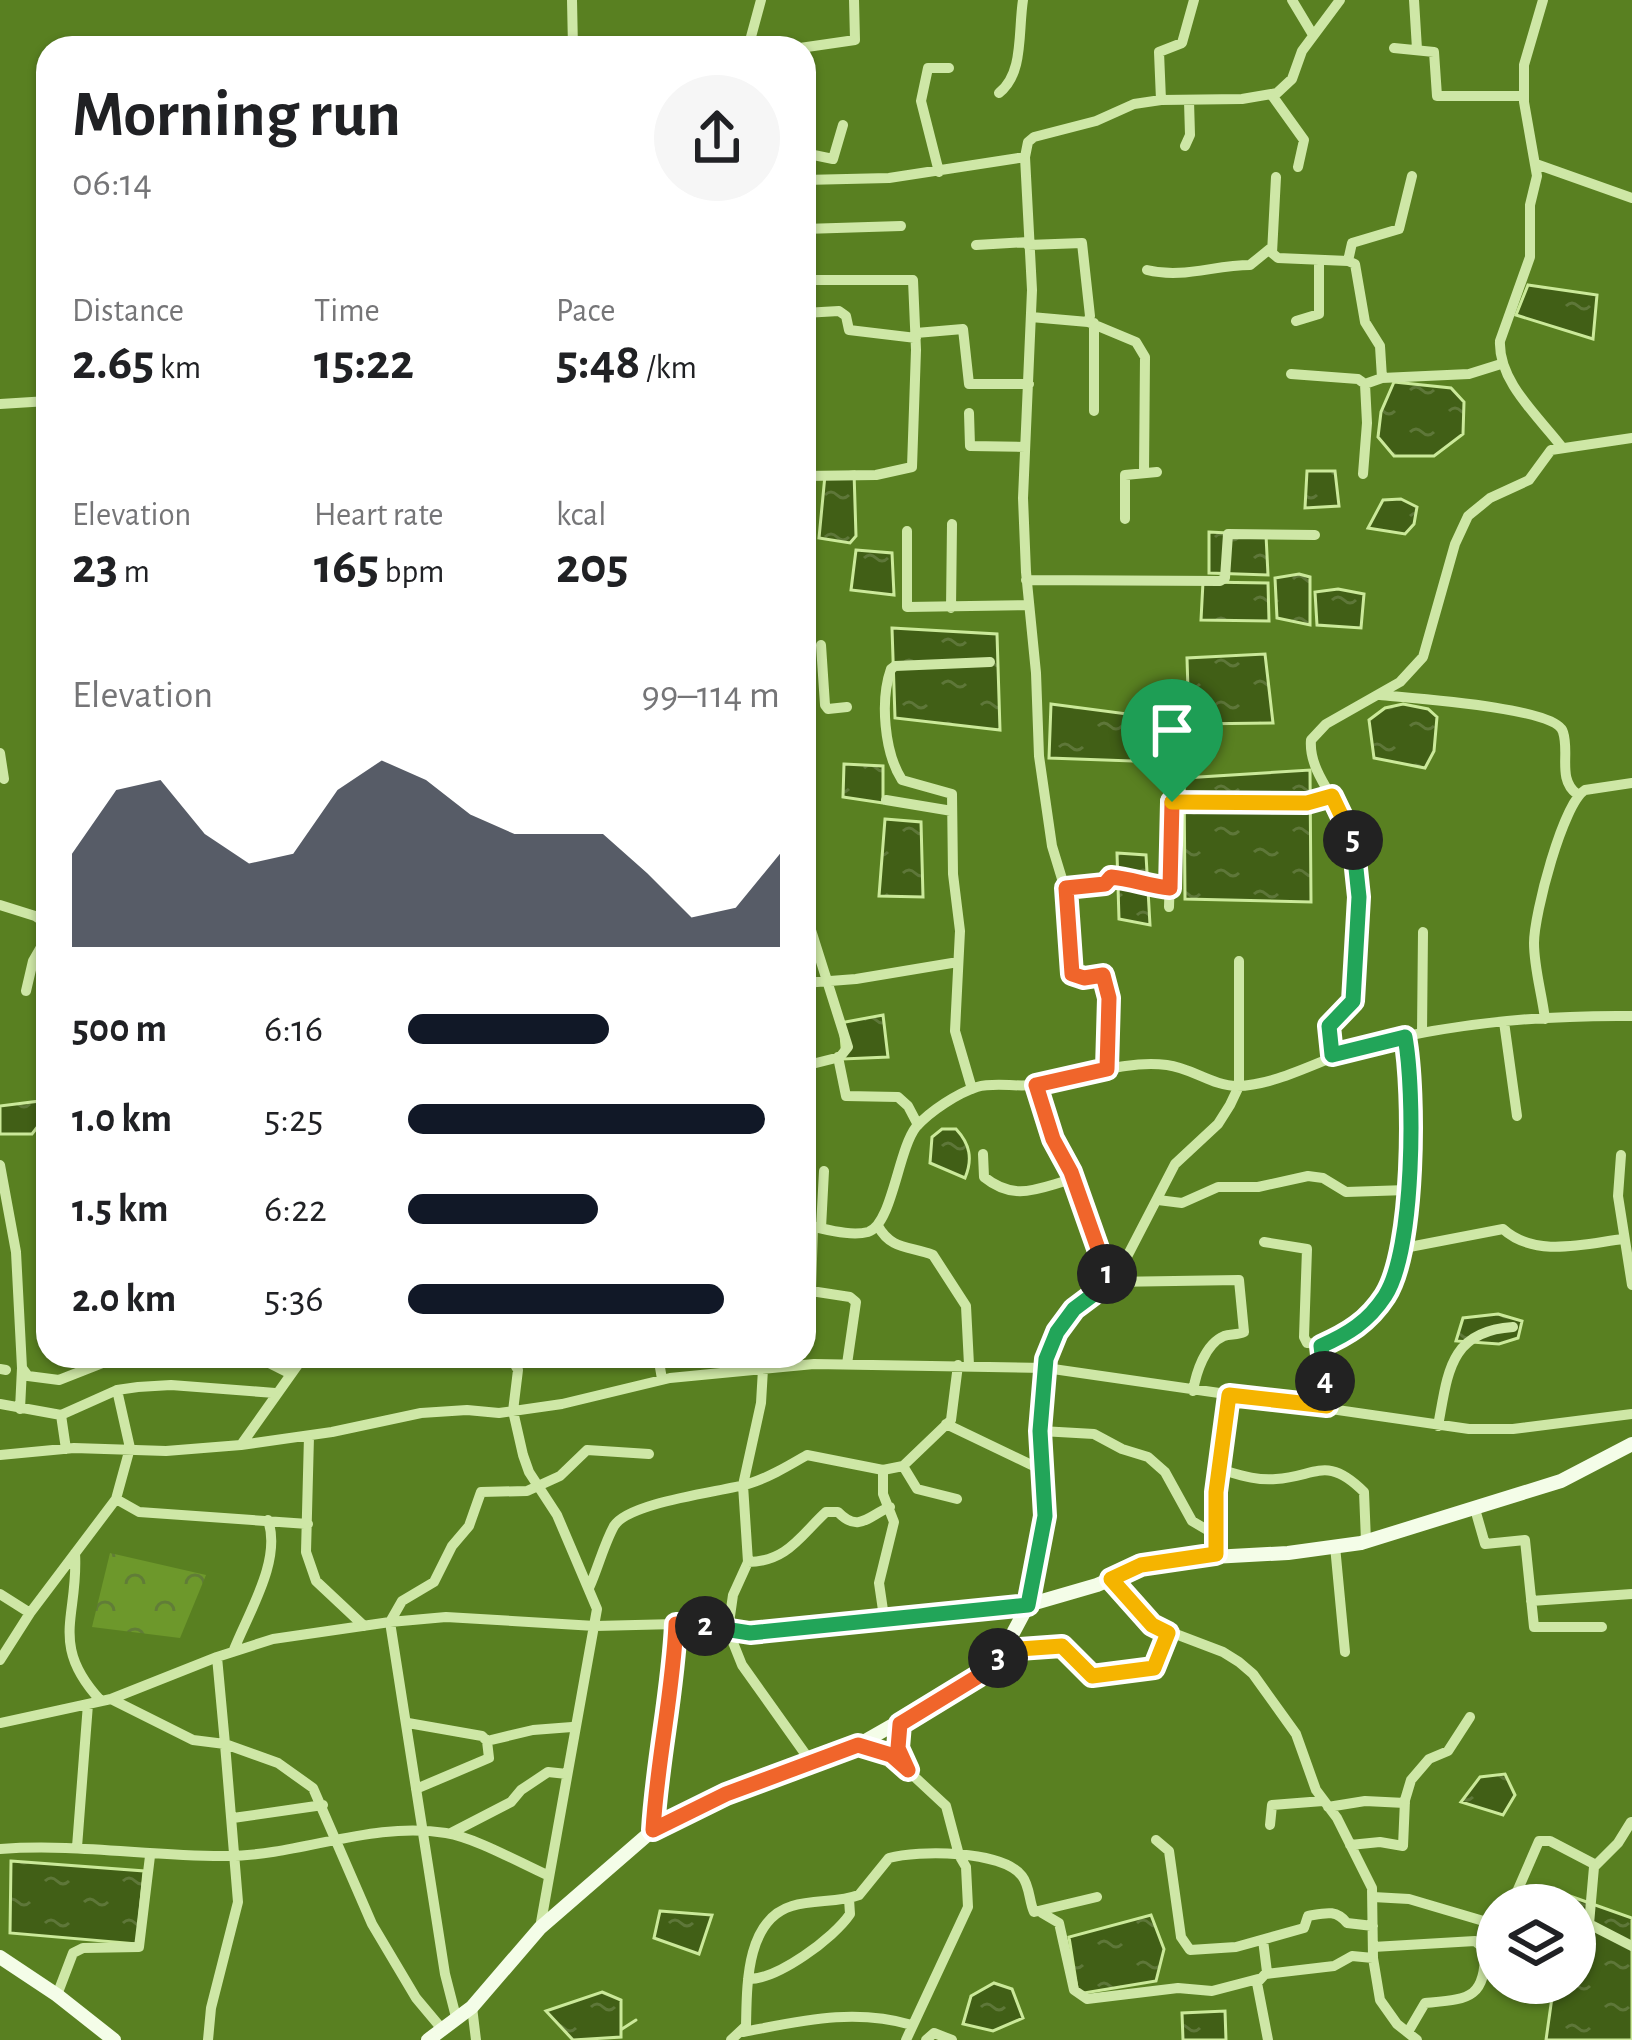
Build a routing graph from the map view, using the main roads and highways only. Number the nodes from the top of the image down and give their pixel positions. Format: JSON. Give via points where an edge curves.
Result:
{"nodes":[{"id":1,"x":1632,"y":1444,"type":"edge"},
{"id":2,"x":0,"y":1957,"type":"edge"},
{"id":3,"x":114,"y":2040,"type":"edge"},
{"id":4,"x":428,"y":2040,"type":"edge"}],
"edges":[{"from":1,"to":4,"type":"main road","via":[[1561,1481],[1366,1541],[1141,1565],[1028,1605],[1004,1650],[977,1677],[900,1724],[653,1830]]},
{"from":2,"to":3,"type":"main road"}]}
